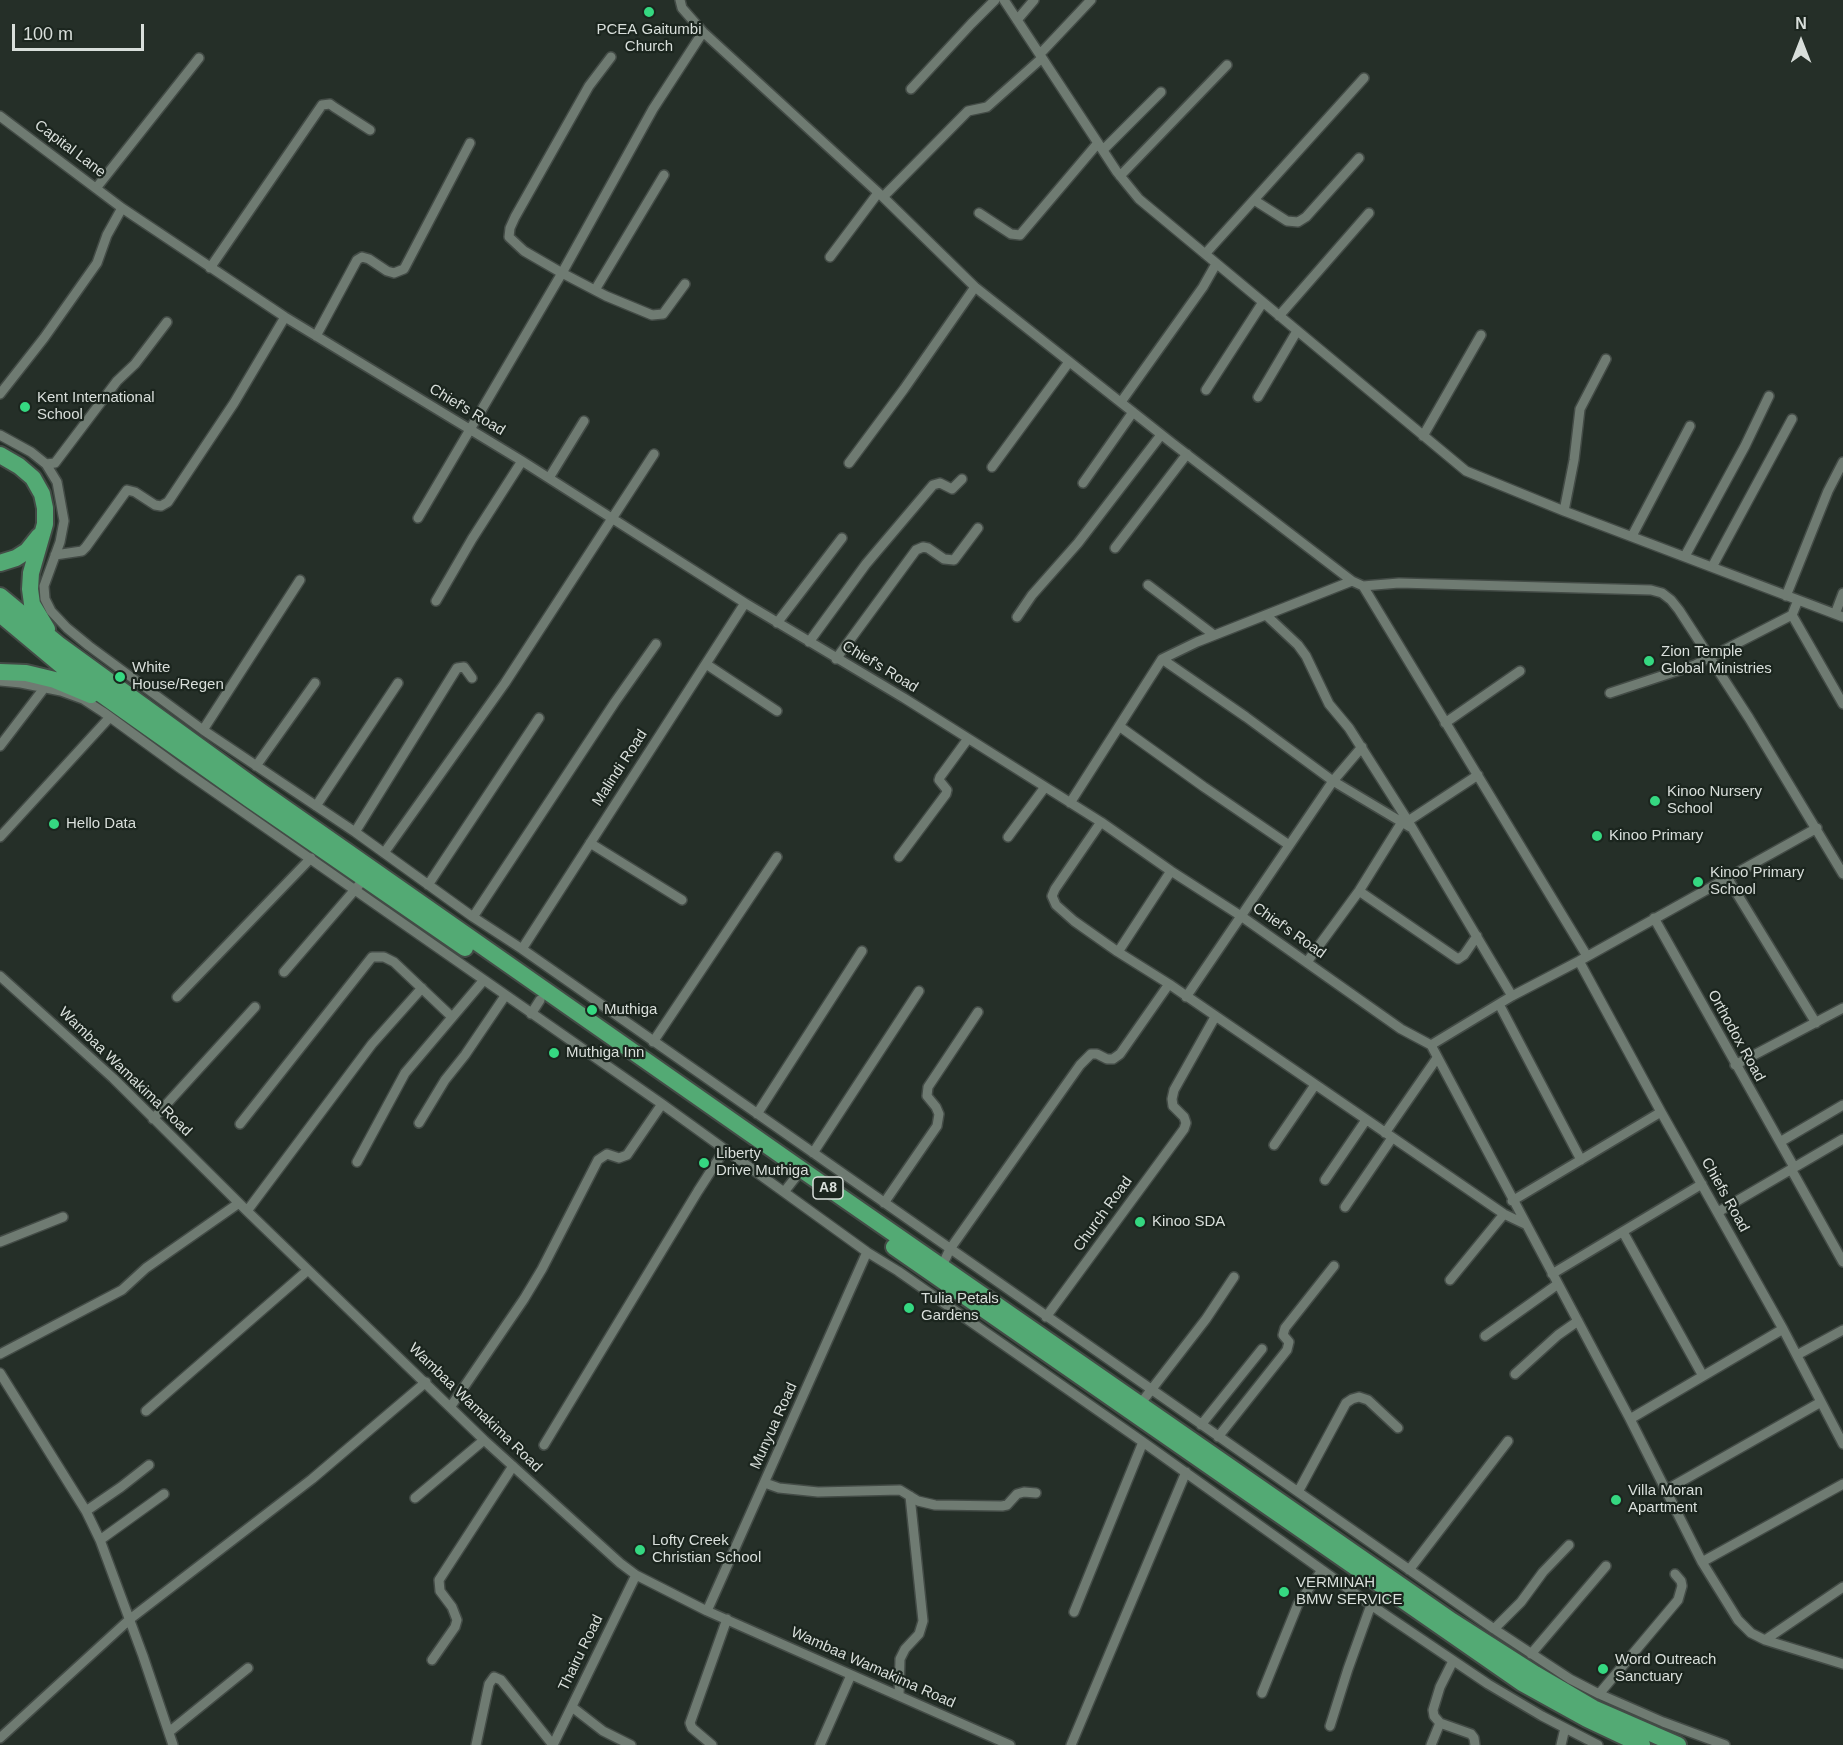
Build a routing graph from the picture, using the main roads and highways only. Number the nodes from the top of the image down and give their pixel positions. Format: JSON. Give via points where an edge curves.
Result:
{"nodes":[{"id":1,"x":0,"y":455,"type":"edge"},
{"id":2,"x":45,"y":524,"type":"junction"},
{"id":3,"x":0,"y":563,"type":"edge"},
{"id":4,"x":0,"y":596,"type":"edge"},
{"id":5,"x":0,"y":614,"type":"edge"},
{"id":6,"x":58,"y":644,"type":"junction"},
{"id":7,"x":0,"y":672,"type":"edge"},
{"id":8,"x":162,"y":736,"type":"junction"},
{"id":9,"x":538,"y":1001,"type":"junction"},
{"id":10,"x":1642,"y":1745,"type":"edge"},
{"id":11,"x":1678,"y":1745,"type":"edge"}],
"edges":[{"from":1,"to":2,"type":"highway","via":[[33,478],[42,494]]},
{"from":2,"to":3,"type":"highway","via":[[27,551]]},
{"from":2,"to":6,"type":"highway","via":[[30,589],[38,617]]},
{"from":4,"to":6,"type":"highway","number":"A8"},
{"from":5,"to":8,"type":"highway","number":"A8","via":[[67,670]]},
{"from":6,"to":9,"type":"highway","number":"A8","via":[[115,675],[163,710],[259,790]]},
{"from":7,"to":8,"type":"highway","via":[[55,680],[105,702]]},
{"from":8,"to":9,"type":"highway","number":"A8","via":[[232,795]]},
{"from":9,"to":10,"type":"highway","number":"A8","via":[[795,1178],[944,1292],[1522,1683]]},
{"from":9,"to":11,"type":"highway","number":"A8","via":[[656,1068],[942,1266],[1146,1397],[1317,1527],[1452,1621],[1593,1708]]}]}
